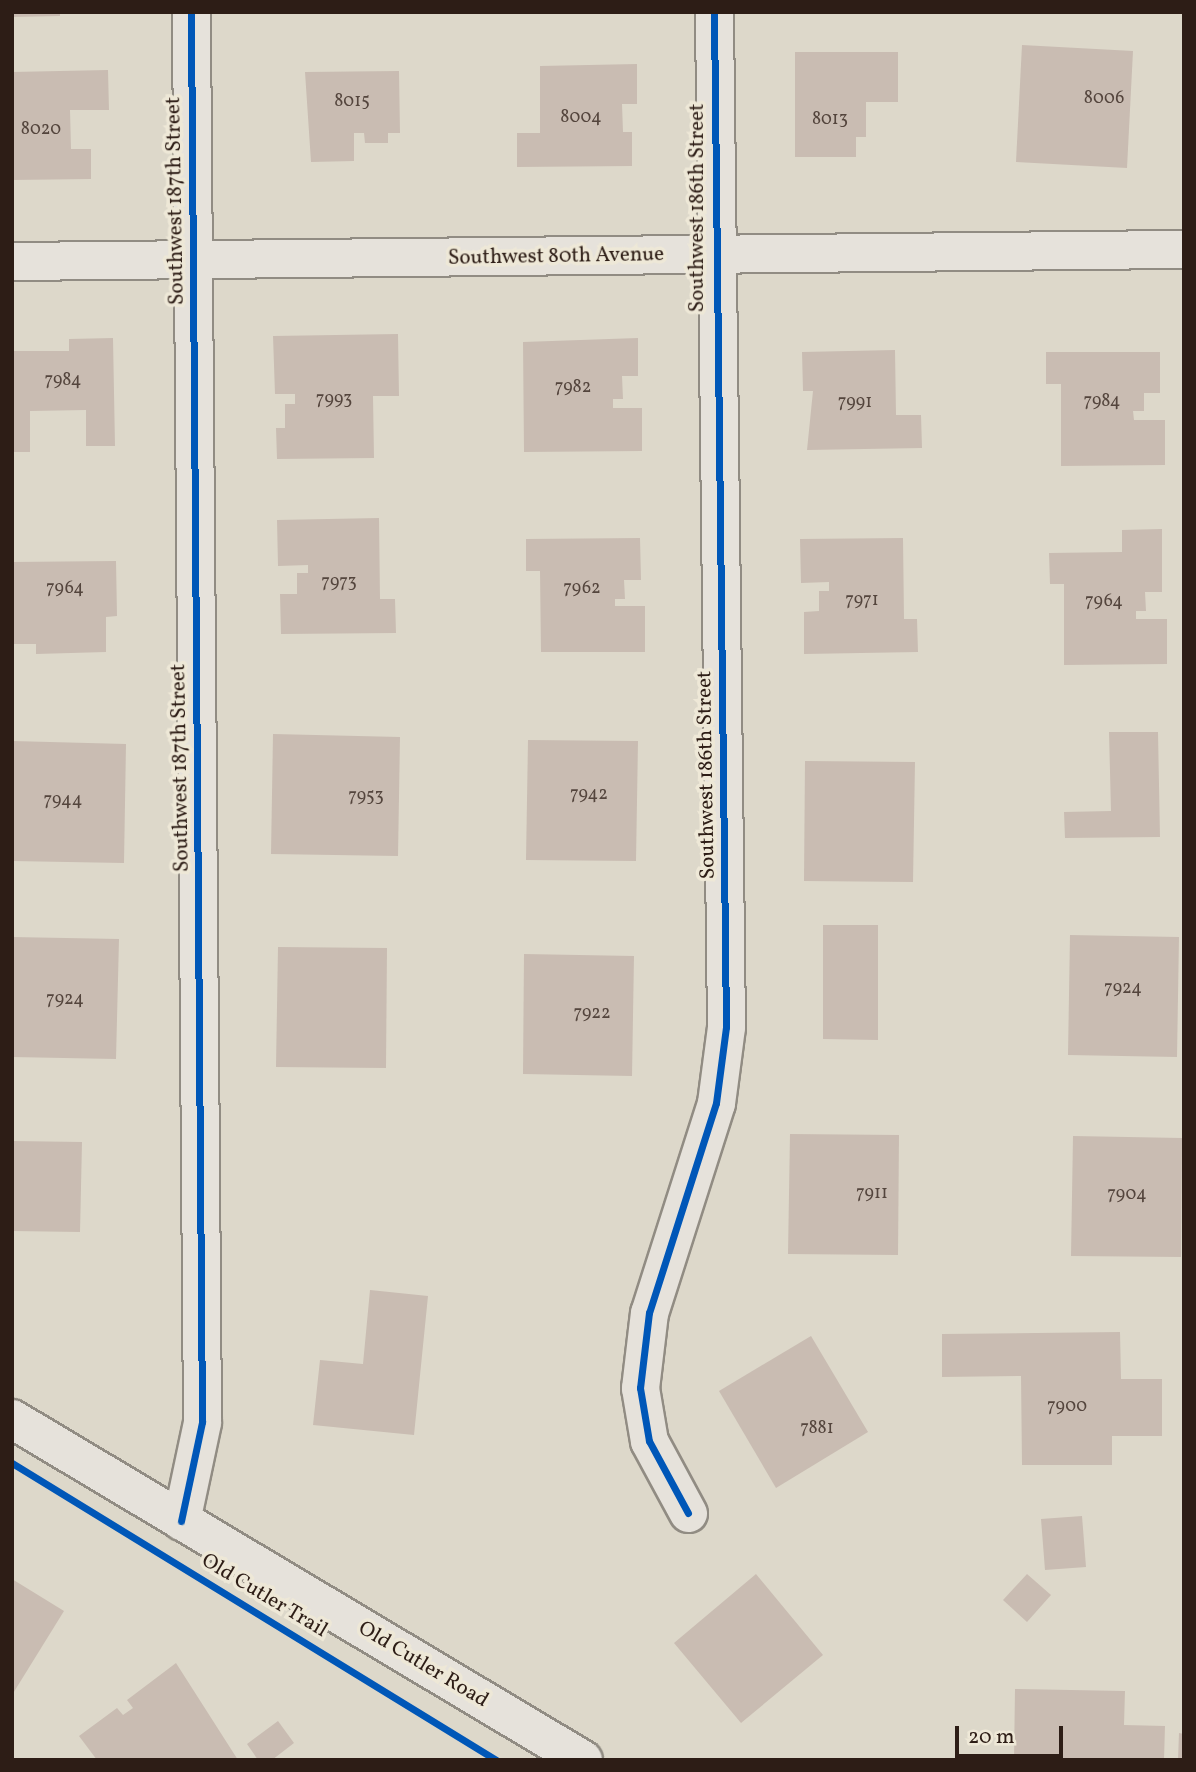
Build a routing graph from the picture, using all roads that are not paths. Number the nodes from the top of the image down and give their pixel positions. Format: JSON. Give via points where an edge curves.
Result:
{"nodes":[{"id":1,"x":191,"y":12,"type":"edge"},
{"id":2,"x":713,"y":12,"type":"edge"},
{"id":3,"x":1184,"y":249,"type":"edge"},
{"id":4,"x":715,"y":255,"type":"junction"},
{"id":5,"x":12,"y":261,"type":"edge"},
{"id":6,"x":194,"y":261,"type":"junction"},
{"id":7,"x":12,"y":1419,"type":"edge"},
{"id":8,"x":688,"y":1513,"type":"dead end"},
{"id":9,"x":181,"y":1521,"type":"junction"},
{"id":10,"x":583,"y":1760,"type":"edge"}],
"edges":[{"from":1,"to":6,"type":"street","name":"Southwest 187th Street"},
{"from":2,"to":4,"type":"street","name":"Southwest 186th Street"},
{"from":3,"to":4,"type":"street","name":"Southwest 80th Avenue"},
{"from":4,"to":6,"type":"street","name":"Southwest 80th Avenue"},
{"from":4,"to":8,"type":"street","name":"Southwest 186th Street","via":[[726,1027],[716,1103],[649,1313],[640,1388],[649,1441]]},
{"from":5,"to":6,"type":"street","name":"Southwest 80th Avenue"},
{"from":6,"to":9,"type":"street","name":"Southwest 187th Street","via":[[202,1422]]},
{"from":7,"to":9,"type":"main road","name":"Old Cutler Road"},
{"from":9,"to":10,"type":"main road","name":"Old Cutler Road"}]}
